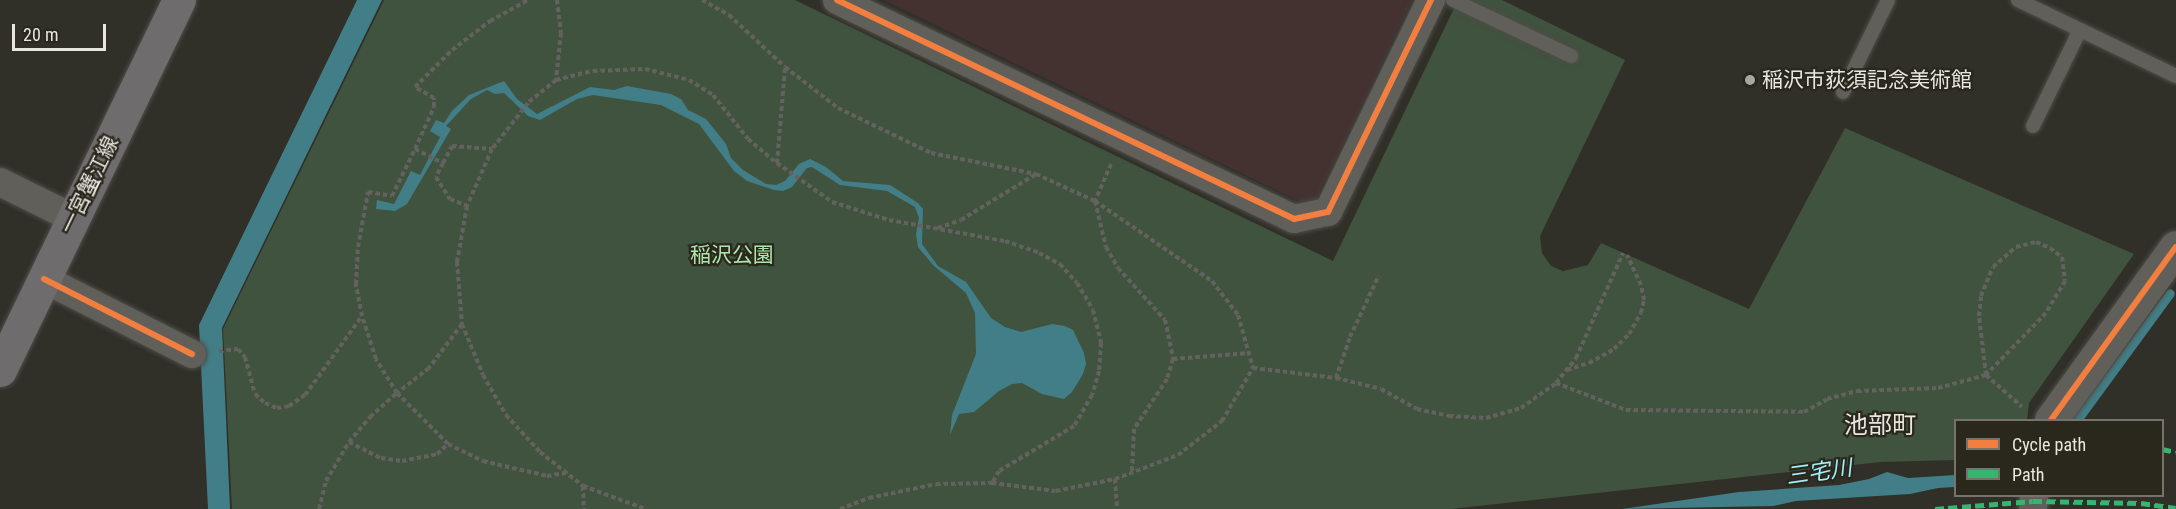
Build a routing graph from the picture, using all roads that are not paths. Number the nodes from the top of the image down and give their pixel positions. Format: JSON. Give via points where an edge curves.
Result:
{"nodes":[{"id":1,"x":179,"y":0,"type":"edge"},
{"id":2,"x":837,"y":0,"type":"edge"},
{"id":3,"x":1431,"y":0,"type":"edge"},
{"id":4,"x":1453,"y":0,"type":"edge"},
{"id":5,"x":1888,"y":0,"type":"edge"},
{"id":6,"x":2018,"y":0,"type":"edge"},
{"id":7,"x":2080,"y":30,"type":"junction"},
{"id":8,"x":1571,"y":56,"type":"dead end"},
{"id":9,"x":2176,"y":76,"type":"edge"},
{"id":10,"x":1843,"y":92,"type":"dead end"},
{"id":11,"x":2033,"y":126,"type":"dead end"},
{"id":12,"x":0,"y":182,"type":"edge"},
{"id":13,"x":73,"y":218,"type":"junction"},
{"id":14,"x":2176,"y":247,"type":"edge"},
{"id":15,"x":44,"y":279,"type":"junction"},
{"id":16,"x":192,"y":354,"type":"dead end"},
{"id":17,"x":0,"y":370,"type":"edge"},
{"id":18,"x":2038,"y":417,"type":"edge"}],
"edges":[{"from":1,"to":13,"type":"main road","name":"一宮蟹江線"},
{"from":2,"to":3,"type":"street","via":[[1294,219],[1328,212]]},
{"from":4,"to":8,"type":"lane"},
{"from":5,"to":10,"type":"lane"},
{"from":6,"to":7,"type":"lane"},
{"from":7,"to":9,"type":"lane"},
{"from":7,"to":11,"type":"lane"},
{"from":12,"to":13,"type":"street"},
{"from":13,"to":15,"type":"main road","name":"一宮蟹江線"},
{"from":14,"to":18,"type":"street"},
{"from":15,"to":16,"type":"street"},
{"from":15,"to":17,"type":"main road","name":"一宮蟹江線"}]}
